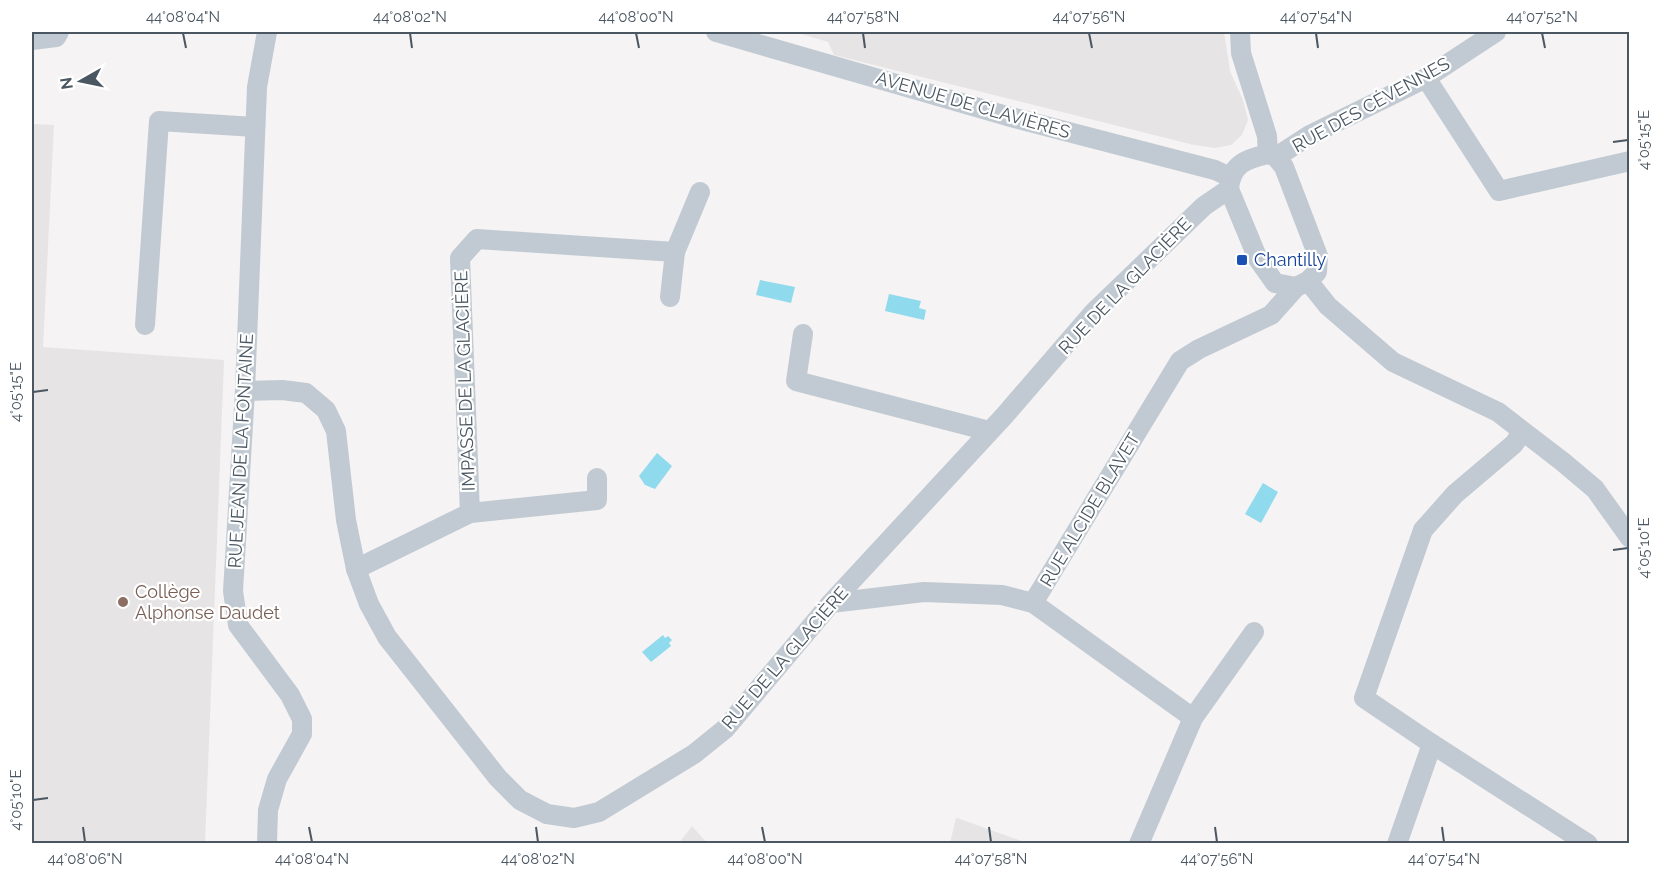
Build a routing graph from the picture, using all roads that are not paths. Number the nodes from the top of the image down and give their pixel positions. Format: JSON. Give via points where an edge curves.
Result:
{"nodes":[{"id":1,"x":59,"y":32,"type":"edge"},
{"id":2,"x":267,"y":32,"type":"edge"},
{"id":3,"x":716,"y":32,"type":"edge"},
{"id":4,"x":1240,"y":32,"type":"edge"},
{"id":5,"x":1496,"y":32,"type":"edge"},
{"id":6,"x":32,"y":40,"type":"edge"},
{"id":7,"x":1426,"y":78,"type":"junction"},
{"id":8,"x":255,"y":127,"type":"junction"},
{"id":9,"x":1272,"y":156,"type":"junction"},
{"id":10,"x":1629,"y":161,"type":"edge"},
{"id":11,"x":1230,"y":183,"type":"junction"},
{"id":12,"x":700,"y":192,"type":"dead end"},
{"id":13,"x":675,"y":252,"type":"junction"},
{"id":14,"x":1302,"y":284,"type":"junction"},
{"id":15,"x":670,"y":297,"type":"dead end"},
{"id":16,"x":146,"y":325,"type":"dead end"},
{"id":17,"x":803,"y":334,"type":"dead end"},
{"id":18,"x":245,"y":391,"type":"junction"},
{"id":19,"x":989,"y":432,"type":"junction"},
{"id":20,"x":1522,"y":432,"type":"junction"},
{"id":21,"x":597,"y":478,"type":"dead end"},
{"id":22,"x":470,"y":513,"type":"junction"},
{"id":23,"x":1629,"y":538,"type":"edge"},
{"id":24,"x":356,"y":569,"type":"junction"},
{"id":25,"x":831,"y":603,"type":"junction"},
{"id":26,"x":1033,"y":603,"type":"junction"},
{"id":27,"x":1254,"y":632,"type":"dead end"},
{"id":28,"x":1193,"y":718,"type":"junction"},
{"id":29,"x":1432,"y":744,"type":"junction"},
{"id":30,"x":267,"y":843,"type":"edge"},
{"id":31,"x":1139,"y":843,"type":"edge"},
{"id":32,"x":1397,"y":843,"type":"edge"},
{"id":33,"x":1588,"y":843,"type":"edge"}],
"edges":[{"from":1,"to":6,"type":"street","via":[[56,37]]},
{"from":2,"to":8,"type":"street","name":"RUE JEAN DE LA FONTAINE","via":[[256,87]]},
{"from":3,"to":11,"type":"street","name":"AVENUE DE CLAVIÈRES","via":[[1007,116],[1206,168]]},
{"from":4,"to":9,"type":"street","via":[[1241,53]]},
{"from":5,"to":7,"type":"street","name":"RUE DES CÉVENNES"},
{"from":7,"to":9,"type":"street","name":"RUE DES CÉVENNES"},
{"from":7,"to":10,"type":"street","via":[[1499,191]]},
{"from":8,"to":16,"type":"street","via":[[159,121]]},
{"from":8,"to":18,"type":"street","name":"RUE JEAN DE LA FONTAINE"},
{"from":9,"to":11,"type":"street","name":"RUE DES CÉVENNES","via":[[1255,157],[1238,165]]},
{"from":9,"to":14,"type":"street","via":[[1284,167],[1318,256],[1317,272]]},
{"from":11,"to":14,"type":"street","via":[[1258,259],[1275,282]]},
{"from":11,"to":19,"type":"street","name":"RUE DE LA GLACIÈRE","via":[[1093,313]]},
{"from":12,"to":13,"type":"street"},
{"from":13,"to":15,"type":"street"},
{"from":13,"to":22,"type":"street","name":"IMPASSE DE LA GLACIÈRE","via":[[477,239],[460,258]]},
{"from":14,"to":20,"type":"street","via":[[1393,363],[1498,412]]},
{"from":14,"to":26,"type":"street","name":"RUE ALCIDE BLAVET","via":[[1271,315],[1180,361]]},
{"from":17,"to":19,"type":"street","via":[[796,381]]},
{"from":18,"to":24,"type":"street","name":"RUE DE LA GLACIÈRE","via":[[306,393],[326,410],[336,431]]},
{"from":18,"to":30,"type":"street","name":"RUE JEAN DE LA FONTAINE","via":[[233,591],[238,625],[290,695],[302,719],[302,734],[277,779],[268,810]]},
{"from":19,"to":25,"type":"street","name":"RUE DE LA GLACIÈRE"},
{"from":20,"to":23,"type":"street","via":[[1595,489]]},
{"from":20,"to":29,"type":"street","via":[[1514,444],[1455,494],[1423,531],[1364,698]]},
{"from":21,"to":22,"type":"street","name":"IMPASSE DE LA GLACIÈRE","via":[[597,500]]},
{"from":22,"to":24,"type":"street","name":"IMPASSE DE LA GLACIÈRE"},
{"from":24,"to":25,"type":"street","name":"RUE DE LA GLACIÈRE","via":[[387,637],[498,778],[520,800],[547,814],[574,818],[599,812],[694,754],[726,729]]},
{"from":25,"to":26,"type":"street","name":"RUE ALCIDE BLAVET","via":[[924,592],[1002,595]]},
{"from":26,"to":28,"type":"street"},
{"from":27,"to":28,"type":"street"},
{"from":28,"to":31,"type":"street"},
{"from":29,"to":32,"type":"street"},
{"from":29,"to":33,"type":"street"}]}
